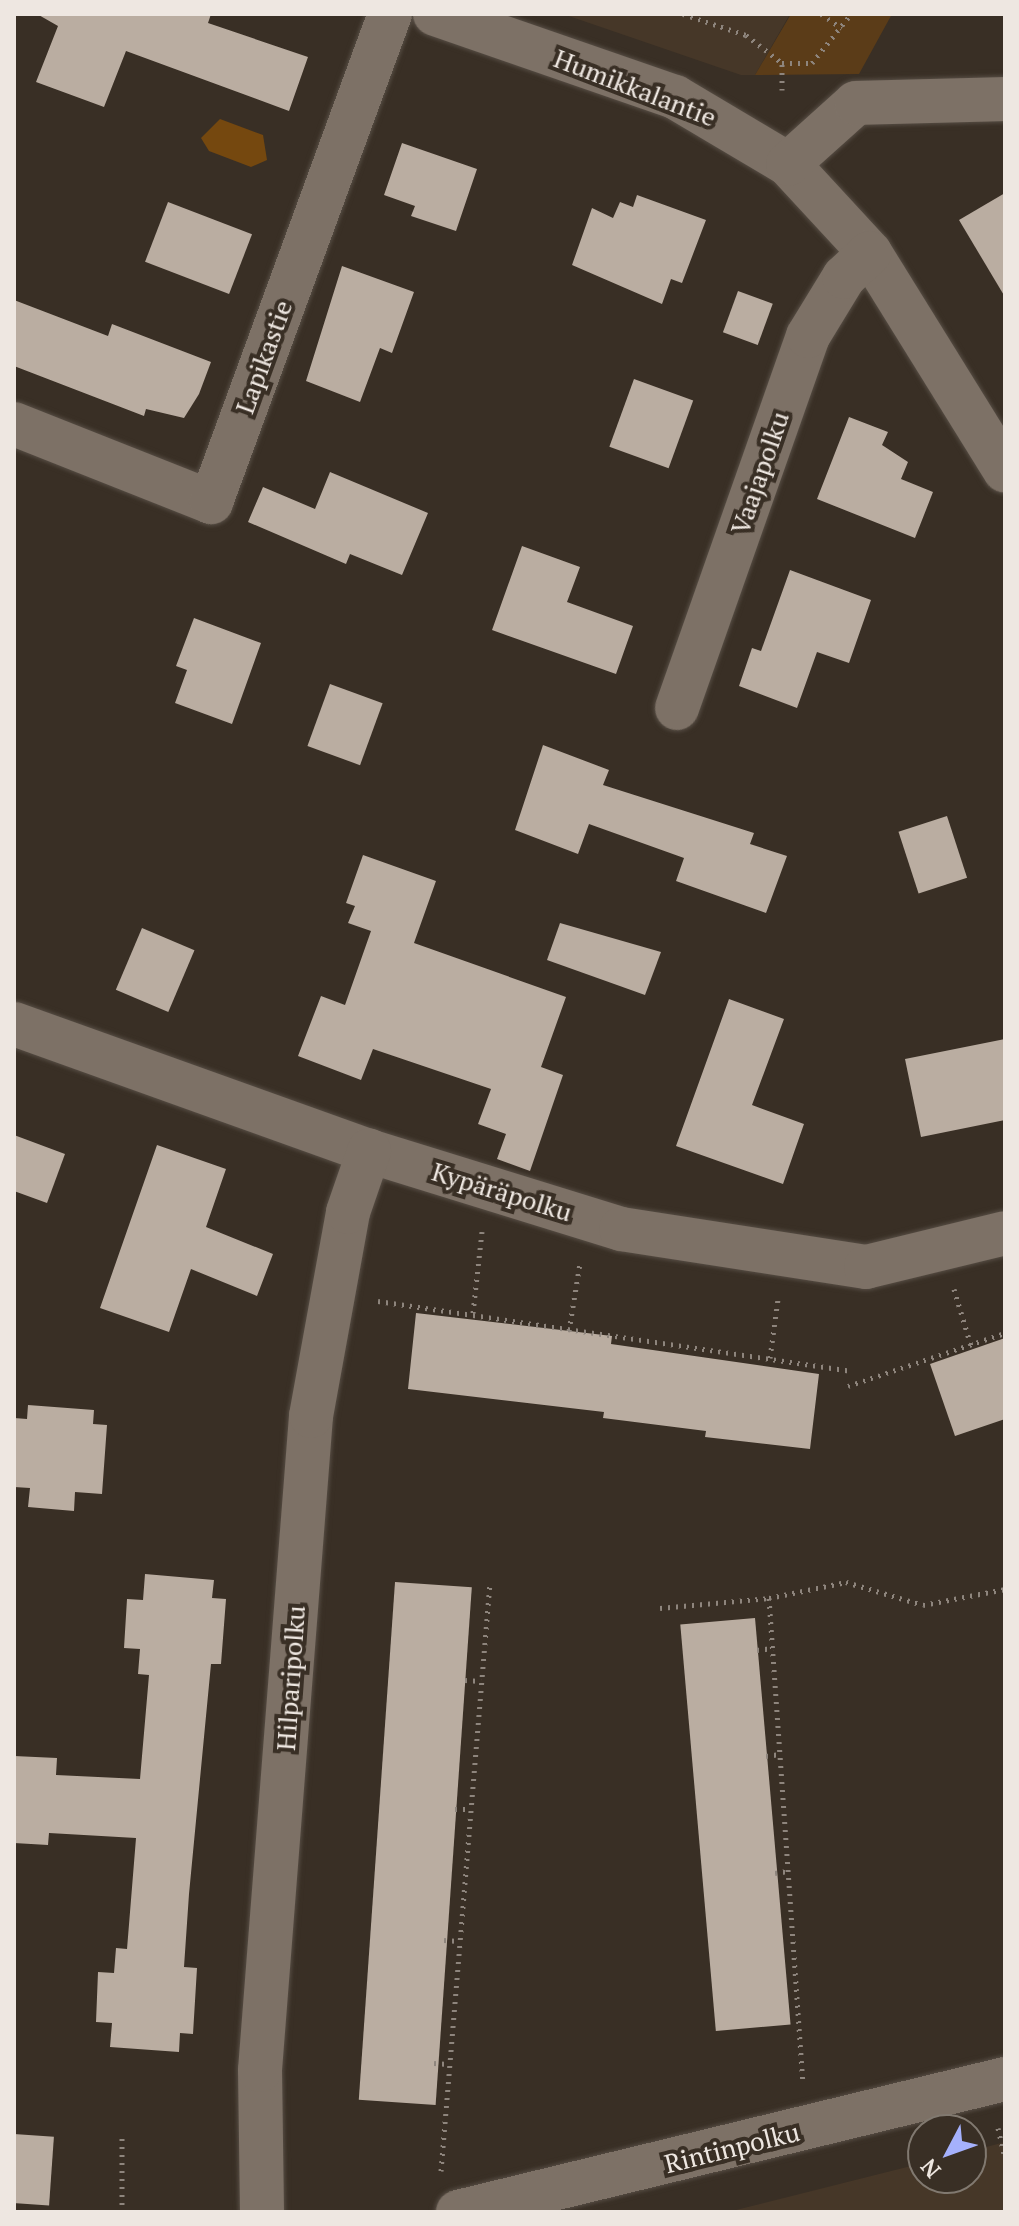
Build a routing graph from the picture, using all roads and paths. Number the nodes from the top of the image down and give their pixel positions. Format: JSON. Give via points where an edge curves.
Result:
{"nodes":[{"id":1,"x":390,"y":14,"type":"edge"},
{"id":2,"x":435,"y":14,"type":"edge"},
{"id":3,"x":683,"y":14,"type":"edge"},
{"id":4,"x":821,"y":14,"type":"edge"},
{"id":5,"x":851,"y":14,"type":"edge"},
{"id":6,"x":842,"y":28,"type":"junction"},
{"id":7,"x":782,"y":63,"type":"junction"},
{"id":8,"x":782,"y":90,"type":"dead end"},
{"id":9,"x":1005,"y":99,"type":"edge"},
{"id":10,"x":788,"y":164,"type":"junction"},
{"id":11,"x":870,"y":253,"type":"junction"},
{"id":12,"x":14,"y":424,"type":"edge"},
{"id":13,"x":1005,"y":471,"type":"edge"},
{"id":14,"x":677,"y":708,"type":"dead end"},
{"id":15,"x":14,"y":1024,"type":"edge"},
{"id":16,"x":369,"y":1151,"type":"junction"},
{"id":17,"x":483,"y":1214,"type":"dead end"},
{"id":18,"x":1005,"y":1233,"type":"edge"},
{"id":19,"x":582,"y":1246,"type":"dead end"},
{"id":20,"x":950,"y":1276,"type":"dead end"},
{"id":21,"x":780,"y":1283,"type":"dead end"},
{"id":22,"x":364,"y":1299,"type":"dead end"},
{"id":23,"x":469,"y":1315,"type":"junction"},
{"id":24,"x":571,"y":1328,"type":"junction"},
{"id":25,"x":1005,"y":1333,"type":"edge"},
{"id":26,"x":668,"y":1341,"type":"junction"},
{"id":27,"x":972,"y":1346,"type":"junction"},
{"id":28,"x":667,"y":1351,"type":"dead end"},
{"id":29,"x":769,"y":1358,"type":"junction"},
{"id":30,"x":765,"y":1368,"type":"dead end"},
{"id":31,"x":852,"y":1371,"type":"dead end"},
{"id":32,"x":848,"y":1386,"type":"dead end"},
{"id":33,"x":490,"y":1583,"type":"dead end"},
{"id":34,"x":1005,"y":1589,"type":"edge"},
{"id":35,"x":769,"y":1598,"type":"junction"},
{"id":36,"x":660,"y":1608,"type":"dead end"},
{"id":37,"x":773,"y":1648,"type":"junction"},
{"id":38,"x":757,"y":1650,"type":"dead end"},
{"id":39,"x":465,"y":1680,"type":"dead end"},
{"id":40,"x":481,"y":1681,"type":"junction"},
{"id":41,"x":780,"y":1754,"type":"junction"},
{"id":42,"x":766,"y":1756,"type":"dead end"},
{"id":43,"x":455,"y":1809,"type":"dead end"},
{"id":44,"x":470,"y":1809,"type":"junction"},
{"id":45,"x":788,"y":1871,"type":"junction"},
{"id":46,"x":775,"y":1873,"type":"dead end"},
{"id":47,"x":444,"y":1940,"type":"dead end"},
{"id":48,"x":459,"y":1941,"type":"junction"},
{"id":49,"x":784,"y":1974,"type":"dead end"},
{"id":50,"x":795,"y":1974,"type":"junction"},
{"id":51,"x":434,"y":2063,"type":"dead end"},
{"id":52,"x":448,"y":2064,"type":"junction"},
{"id":53,"x":1005,"y":2079,"type":"edge"},
{"id":54,"x":803,"y":2094,"type":"dead end"},
{"id":55,"x":122,"y":2137,"type":"dead end"},
{"id":56,"x":450,"y":2196,"type":"edge"},
{"id":57,"x":122,"y":2212,"type":"edge"},
{"id":58,"x":262,"y":2212,"type":"edge"}],
"edges":[{"from":1,"to":12,"type":"street","name":"Lapikastie","via":[[211,502]]},
{"from":2,"to":10,"type":"street","name":"Humikkalantie","via":[[675,97]]},
{"from":3,"to":7,"type":"path","via":[[746,35]]},
{"from":4,"to":6,"type":"path"},
{"from":5,"to":6,"type":"path"},
{"from":6,"to":7,"type":"path","via":[[812,63]]},
{"from":7,"to":8,"type":"path"},
{"from":9,"to":10,"type":"street","via":[[856,103]]},
{"from":10,"to":11,"type":"street","name":"Humikkalantie"},
{"from":11,"to":13,"type":"street","name":"Humikkalantie"},
{"from":11,"to":14,"type":"street","name":"Vaajapolku","via":[[844,277],[808,336]]},
{"from":15,"to":16,"type":"street","name":"Kypäräpolku"},
{"from":16,"to":18,"type":"street","name":"Kypäräpolku","via":[[621,1229],[816,1263],[866,1267]]},
{"from":16,"to":58,"type":"street","name":"Hilparipolku","via":[[348,1212],[311,1416],[260,2070]]},
{"from":17,"to":23,"type":"path"},
{"from":19,"to":24,"type":"path"},
{"from":20,"to":27,"type":"path"},
{"from":21,"to":29,"type":"path"},
{"from":22,"to":23,"type":"path"},
{"from":23,"to":24,"type":"path"},
{"from":24,"to":26,"type":"path"},
{"from":25,"to":27,"type":"path"},
{"from":26,"to":28,"type":"path"},
{"from":26,"to":29,"type":"path"},
{"from":27,"to":32,"type":"path"},
{"from":29,"to":30,"type":"path"},
{"from":29,"to":31,"type":"path"},
{"from":33,"to":40,"type":"path"},
{"from":34,"to":35,"type":"path","via":[[923,1605],[846,1582]]},
{"from":35,"to":36,"type":"path"},
{"from":35,"to":37,"type":"path"},
{"from":37,"to":38,"type":"path"},
{"from":37,"to":41,"type":"path"},
{"from":39,"to":40,"type":"path"},
{"from":40,"to":44,"type":"path"},
{"from":41,"to":42,"type":"path"},
{"from":41,"to":45,"type":"path"},
{"from":43,"to":44,"type":"path"},
{"from":44,"to":48,"type":"path"},
{"from":45,"to":46,"type":"path"},
{"from":45,"to":50,"type":"path"},
{"from":47,"to":48,"type":"path"},
{"from":48,"to":52,"type":"path"},
{"from":49,"to":50,"type":"path"},
{"from":50,"to":54,"type":"path"},
{"from":51,"to":52,"type":"path"},
{"from":52,"to":56,"type":"path"},
{"from":53,"to":56,"type":"street","name":"Rintinpolku"},
{"from":55,"to":57,"type":"path"}]}
